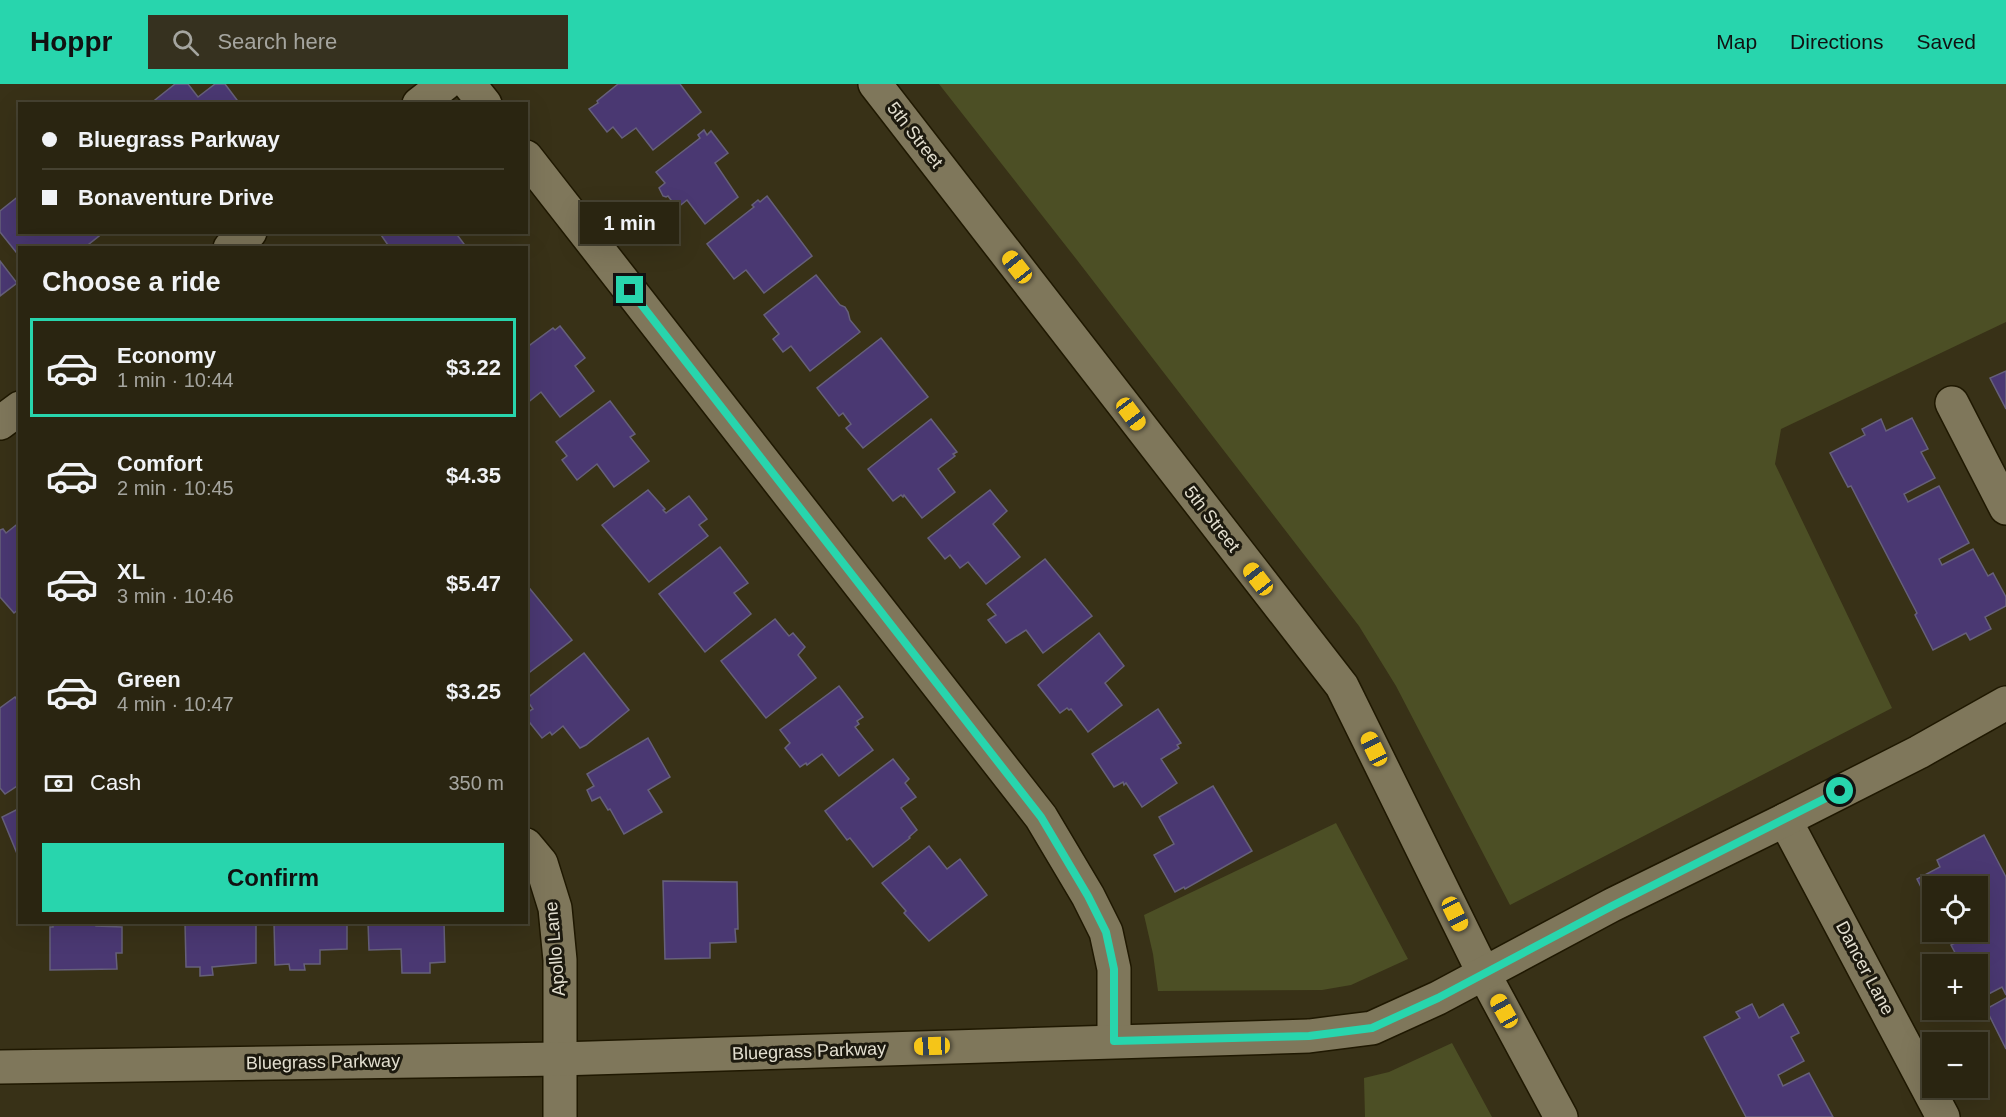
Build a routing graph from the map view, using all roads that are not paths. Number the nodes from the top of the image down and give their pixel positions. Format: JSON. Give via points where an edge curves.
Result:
{"nodes":[{"id":1,"x":445,"y":84,"type":"edge"},
{"id":2,"x":469,"y":84,"type":"edge"},
{"id":3,"x":875,"y":84,"type":"edge"},
{"id":4,"x":422,"y":102,"type":"edge"},
{"id":5,"x":482,"y":102,"type":"edge"},
{"id":6,"x":528,"y":160,"type":"edge"},
{"id":7,"x":248,"y":234,"type":"edge"},
{"id":8,"x":232,"y":246,"type":"edge"},
{"id":9,"x":1952,"y":403,"type":"dead end"},
{"id":10,"x":18,"y":410,"type":"edge"},
{"id":11,"x":0,"y":423,"type":"edge"},
{"id":12,"x":2006,"y":508,"type":"edge"},
{"id":13,"x":2006,"y":703,"type":"edge"},
{"id":14,"x":1785,"y":820,"type":"junction"},
{"id":15,"x":528,"y":847,"type":"edge"},
{"id":16,"x":1484,"y":974,"type":"junction"},
{"id":17,"x":1114,"y":1041,"type":"junction"},
{"id":18,"x":559,"y":1059,"type":"junction"},
{"id":19,"x":0,"y":1067,"type":"edge"},
{"id":20,"x":560,"y":1117,"type":"edge"},
{"id":21,"x":1561,"y":1117,"type":"edge"},
{"id":22,"x":1943,"y":1117,"type":"edge"}],
"edges":[{"from":1,"to":4,"type":"street"},
{"from":2,"to":5,"type":"street"},
{"from":3,"to":16,"type":"street","name":"5th Street","via":[[1342,686]]},
{"from":6,"to":17,"type":"street","via":[[1041,817],[1106,932],[1114,969]]},
{"from":7,"to":8,"type":"street"},
{"from":9,"to":12,"type":"street"},
{"from":10,"to":11,"type":"street"},
{"from":13,"to":14,"type":"street","name":"Bluegrass Parkway"},
{"from":14,"to":16,"type":"street","name":"Bluegrass Parkway"},
{"from":14,"to":22,"type":"street","name":"Dancer Lane"},
{"from":15,"to":18,"type":"street","name":"Apollo Lane","via":[[541,863],[555,908],[560,960]]},
{"from":16,"to":17,"type":"street","name":"Bluegrass Parkway","via":[[1372,1028],[1309,1036]]},
{"from":16,"to":21,"type":"street","name":"5th Street"},
{"from":17,"to":18,"type":"street","name":"Bluegrass Parkway"},
{"from":18,"to":19,"type":"street","name":"Bluegrass Parkway"},
{"from":18,"to":20,"type":"street","name":"Apollo Lane"}]}
